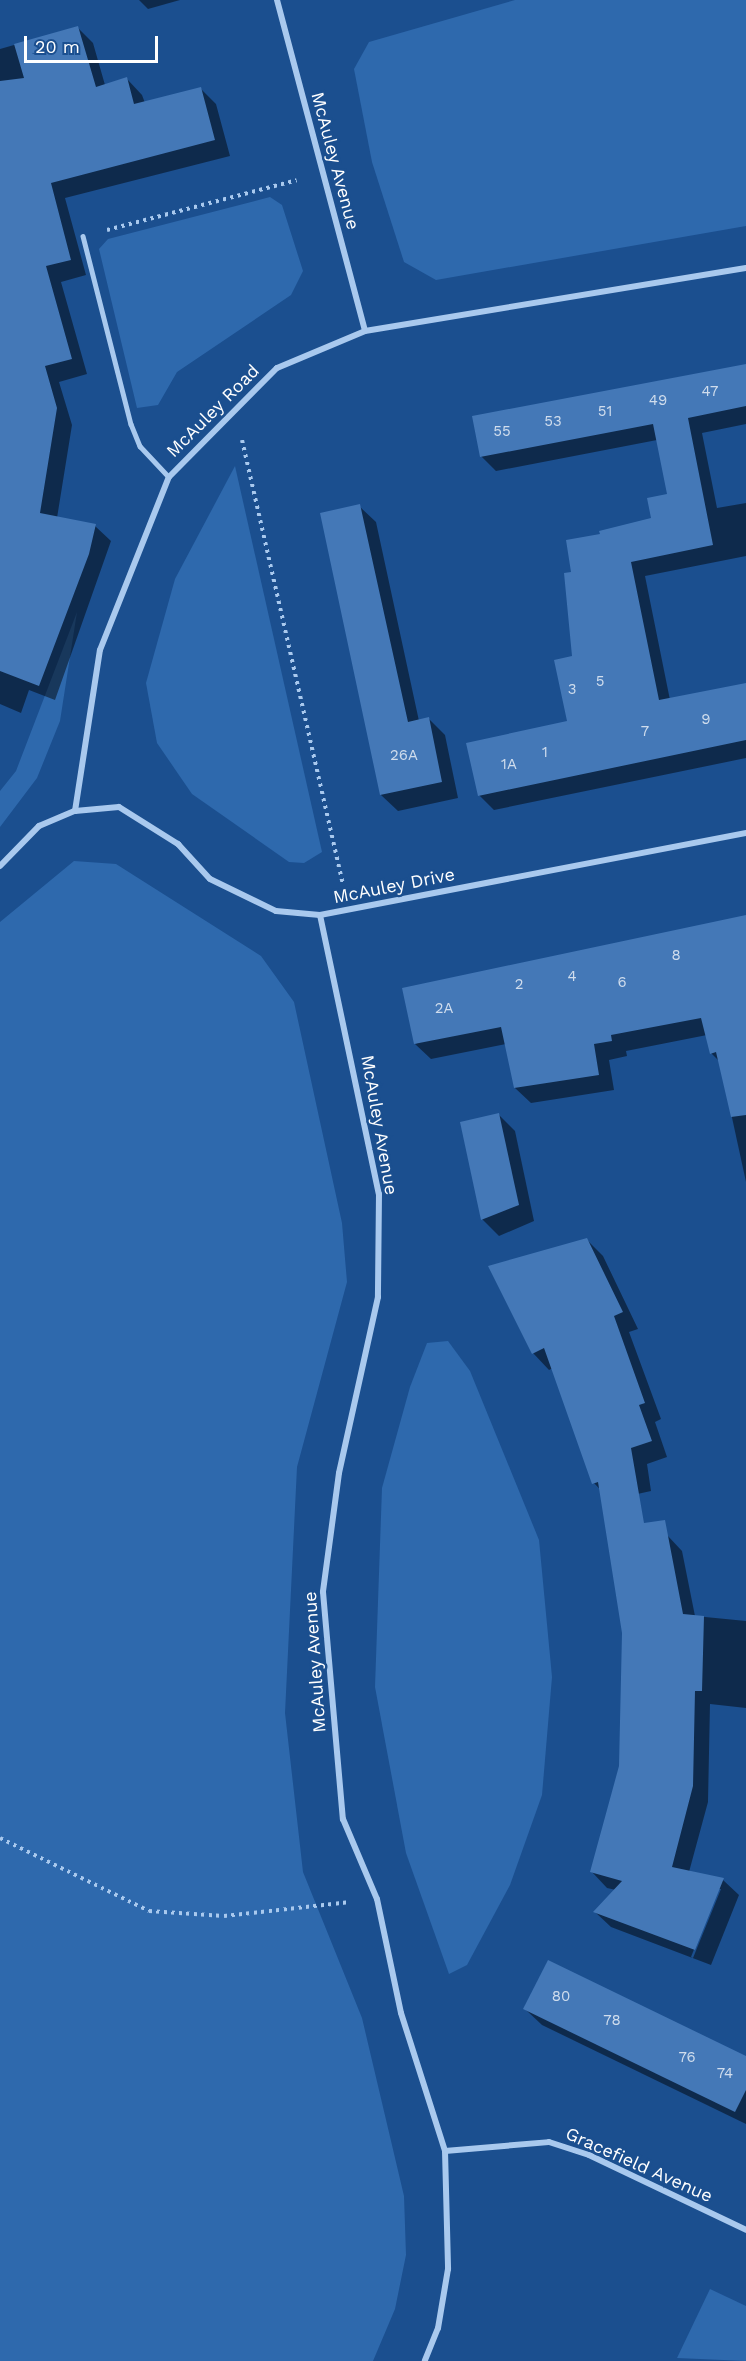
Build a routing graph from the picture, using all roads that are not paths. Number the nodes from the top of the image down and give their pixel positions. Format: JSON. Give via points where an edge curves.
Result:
{"nodes":[{"id":1,"x":276,"y":0,"type":"edge"},
{"id":2,"x":83,"y":236,"type":"road end"},
{"id":3,"x":746,"y":267,"type":"edge"},
{"id":4,"x":365,"y":331,"type":"junction"},
{"id":5,"x":170,"y":477,"type":"junction"},
{"id":6,"x":75,"y":811,"type":"junction"},
{"id":7,"x":746,"y":832,"type":"edge"},
{"id":8,"x":0,"y":866,"type":"edge"},
{"id":9,"x":320,"y":915,"type":"junction"},
{"id":10,"x":446,"y":2151,"type":"junction"},
{"id":11,"x":746,"y":2230,"type":"edge"},
{"id":12,"x":425,"y":2361,"type":"edge"}],
"edges":[{"from":1,"to":4,"type":"street","name":"McAuley Avenue"},
{"from":2,"to":5,"type":"lane","via":[[131,424],[140,446]]},
{"from":3,"to":4,"type":"street","name":"McAuley Road"},
{"from":4,"to":5,"type":"street","name":"McAuley Road","via":[[277,368]]},
{"from":5,"to":6,"type":"street","name":"McAuley Road","via":[[99,650]]},
{"from":6,"to":8,"type":"street","via":[[39,826]]},
{"from":6,"to":9,"type":"street","name":"McAuley Drive","via":[[118,807],[178,844],[210,879],[276,911]]},
{"from":7,"to":9,"type":"street","name":"McAuley Drive"},
{"from":9,"to":10,"type":"street","name":"McAuley Avenue","via":[[379,1194],[378,1298],[339,1473],[323,1593],[343,1819],[377,1899],[401,2013]]},
{"from":10,"to":11,"type":"street","name":"Gracefield Avenue","via":[[549,2142],[589,2155]]},
{"from":10,"to":12,"type":"street","name":"McAuley Avenue","via":[[448,2269],[438,2328]]}]}
